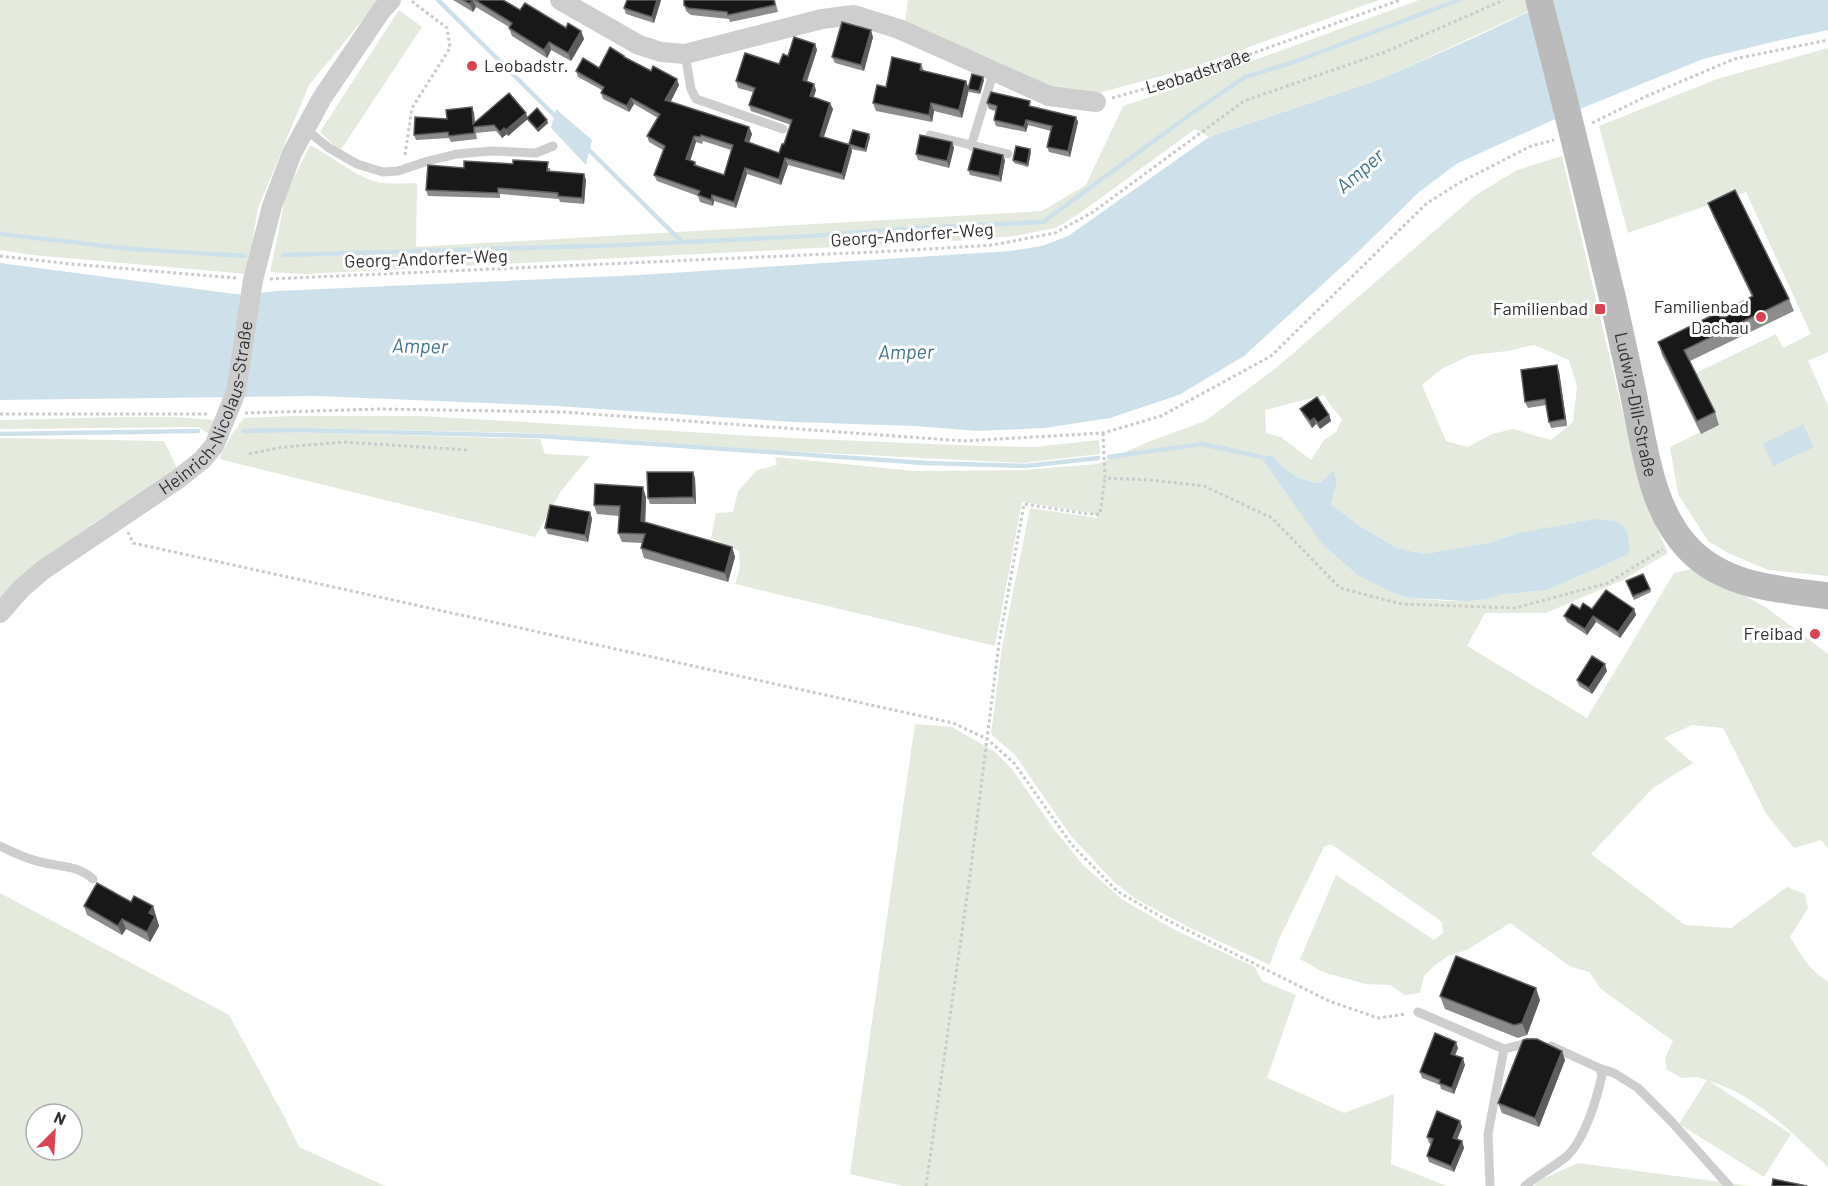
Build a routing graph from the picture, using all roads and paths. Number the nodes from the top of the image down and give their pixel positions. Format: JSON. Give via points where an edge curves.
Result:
{"nodes":[{"id":1,"x":391,"y":0,"type":"edge"},
{"id":2,"x":410,"y":0,"type":"edge"},
{"id":3,"x":560,"y":0,"type":"edge"},
{"id":4,"x":1400,"y":0,"type":"edge"},
{"id":5,"x":1504,"y":0,"type":"edge"},
{"id":6,"x":1539,"y":0,"type":"edge"},
{"id":7,"x":1828,"y":40,"type":"edge"},
{"id":8,"x":685,"y":54,"type":"junction"},
{"id":9,"x":994,"y":71,"type":"junction"},
{"id":10,"x":1096,"y":102,"type":"joint"},
{"id":11,"x":304,"y":128,"type":"junction"},
{"id":12,"x":1580,"y":128,"type":"junction"},
{"id":13,"x":783,"y":129,"type":"dead end"},
{"id":14,"x":930,"y":135,"type":"edge"},
{"id":15,"x":553,"y":146,"type":"dead end"},
{"id":16,"x":971,"y":146,"type":"junction"},
{"id":17,"x":1008,"y":154,"type":"dead end"},
{"id":18,"x":403,"y":169,"type":"junction"},
{"id":19,"x":0,"y":256,"type":"edge"},
{"id":20,"x":256,"y":285,"type":"junction"},
{"id":21,"x":0,"y":414,"type":"edge"},
{"id":22,"x":235,"y":414,"type":"junction"},
{"id":23,"x":1102,"y":433,"type":"junction"},
{"id":24,"x":468,"y":450,"type":"dead end"},
{"id":25,"x":249,"y":454,"type":"dead end"},
{"id":26,"x":1105,"y":478,"type":"junction"},
{"id":27,"x":120,"y":517,"type":"junction"},
{"id":28,"x":1679,"y":538,"type":"junction"},
{"id":29,"x":1828,"y":596,"type":"edge"},
{"id":30,"x":0,"y":613,"type":"edge"},
{"id":31,"x":987,"y":739,"type":"junction"},
{"id":32,"x":0,"y":846,"type":"edge"},
{"id":33,"x":93,"y":879,"type":"dead end"},
{"id":34,"x":1418,"y":1012,"type":"joint"},
{"id":35,"x":1504,"y":1049,"type":"junction"},
{"id":36,"x":1599,"y":1068,"type":"junction"},
{"id":37,"x":926,"y":1186,"type":"edge"},
{"id":38,"x":1490,"y":1186,"type":"edge"},
{"id":39,"x":1525,"y":1186,"type":"edge"},
{"id":40,"x":1729,"y":1186,"type":"edge"}],
"edges":[{"from":1,"to":11,"type":"street","name":"Heinrich-Nicolaus-Straße"},
{"from":2,"to":18,"type":"path","via":[[447,28],[450,48],[412,108]]},
{"from":3,"to":8,"type":"street","via":[[639,45]]},
{"from":4,"to":10,"type":"path","name":"Leobadstraße","via":[[1193,75]]},
{"from":5,"to":20,"type":"path","name":"Georg-Andorfer-Weg","via":[[1385,52],[1244,101],[1092,212],[1055,233],[993,245]]},
{"from":6,"to":12,"type":"street","name":"Ludwig-Dill-Straße"},
{"from":7,"to":12,"type":"path","via":[[1734,59]]},
{"from":8,"to":9,"type":"street","via":[[822,19],[854,15],[899,29]]},
{"from":8,"to":13,"type":"lane","via":[[696,99]]},
{"from":9,"to":10,"type":"street","via":[[1049,96]]},
{"from":9,"to":16,"type":"lane"},
{"from":11,"to":18,"type":"lane","via":[[328,148],[357,164],[383,172]]},
{"from":11,"to":20,"type":"street","name":"Heinrich-Nicolaus-Straße","via":[[272,206]]},
{"from":12,"to":23,"type":"path","via":[[1531,146],[1426,204],[1271,357],[1161,416]]},
{"from":12,"to":28,"type":"street","name":"Ludwig-Dill-Straße","via":[[1652,481],[1664,514]]},
{"from":14,"to":16,"type":"lane"},
{"from":15,"to":18,"type":"lane","via":[[536,153],[457,154]]},
{"from":16,"to":17,"type":"lane"},
{"from":19,"to":20,"type":"path","name":"Georg-Andorfer-Weg"},
{"from":20,"to":22,"type":"street","name":"Heinrich-Nicolaus-Straße"},
{"from":21,"to":22,"type":"path"},
{"from":22,"to":23,"type":"path","via":[[380,410],[563,412],[964,441]]},
{"from":22,"to":27,"type":"street","name":"Heinrich-Nicolaus-Straße","via":[[201,460]]},
{"from":23,"to":26,"type":"path"},
{"from":24,"to":25,"type":"path","via":[[343,442]]},
{"from":26,"to":28,"type":"path","via":[[1204,486],[1272,518],[1340,588],[1402,604],[1515,608],[1608,583]]},
{"from":26,"to":31,"type":"path","via":[[1100,514],[1024,504],[999,643]]},
{"from":27,"to":30,"type":"street","name":"Heinrich-Nicolaus-Straße","via":[[43,570]]},
{"from":27,"to":31,"type":"path","via":[[133,543],[953,723]]},
{"from":28,"to":29,"type":"street","name":"Ludwig-Dill-Straße","via":[[1711,567],[1740,580]]},
{"from":31,"to":34,"type":"path","via":[[1014,763],[1072,845],[1117,891],[1329,1001],[1378,1018]]},
{"from":31,"to":37,"type":"path"},
{"from":32,"to":33,"type":"lane","via":[[45,863],[78,869]]},
{"from":34,"to":35,"type":"lane"},
{"from":35,"to":36,"type":"lane","via":[[1542,1042]]},
{"from":35,"to":38,"type":"lane","via":[[1488,1134]]},
{"from":36,"to":39,"type":"lane","via":[[1599,1089],[1576,1145]]},
{"from":36,"to":40,"type":"lane","via":[[1638,1089]]}]}
